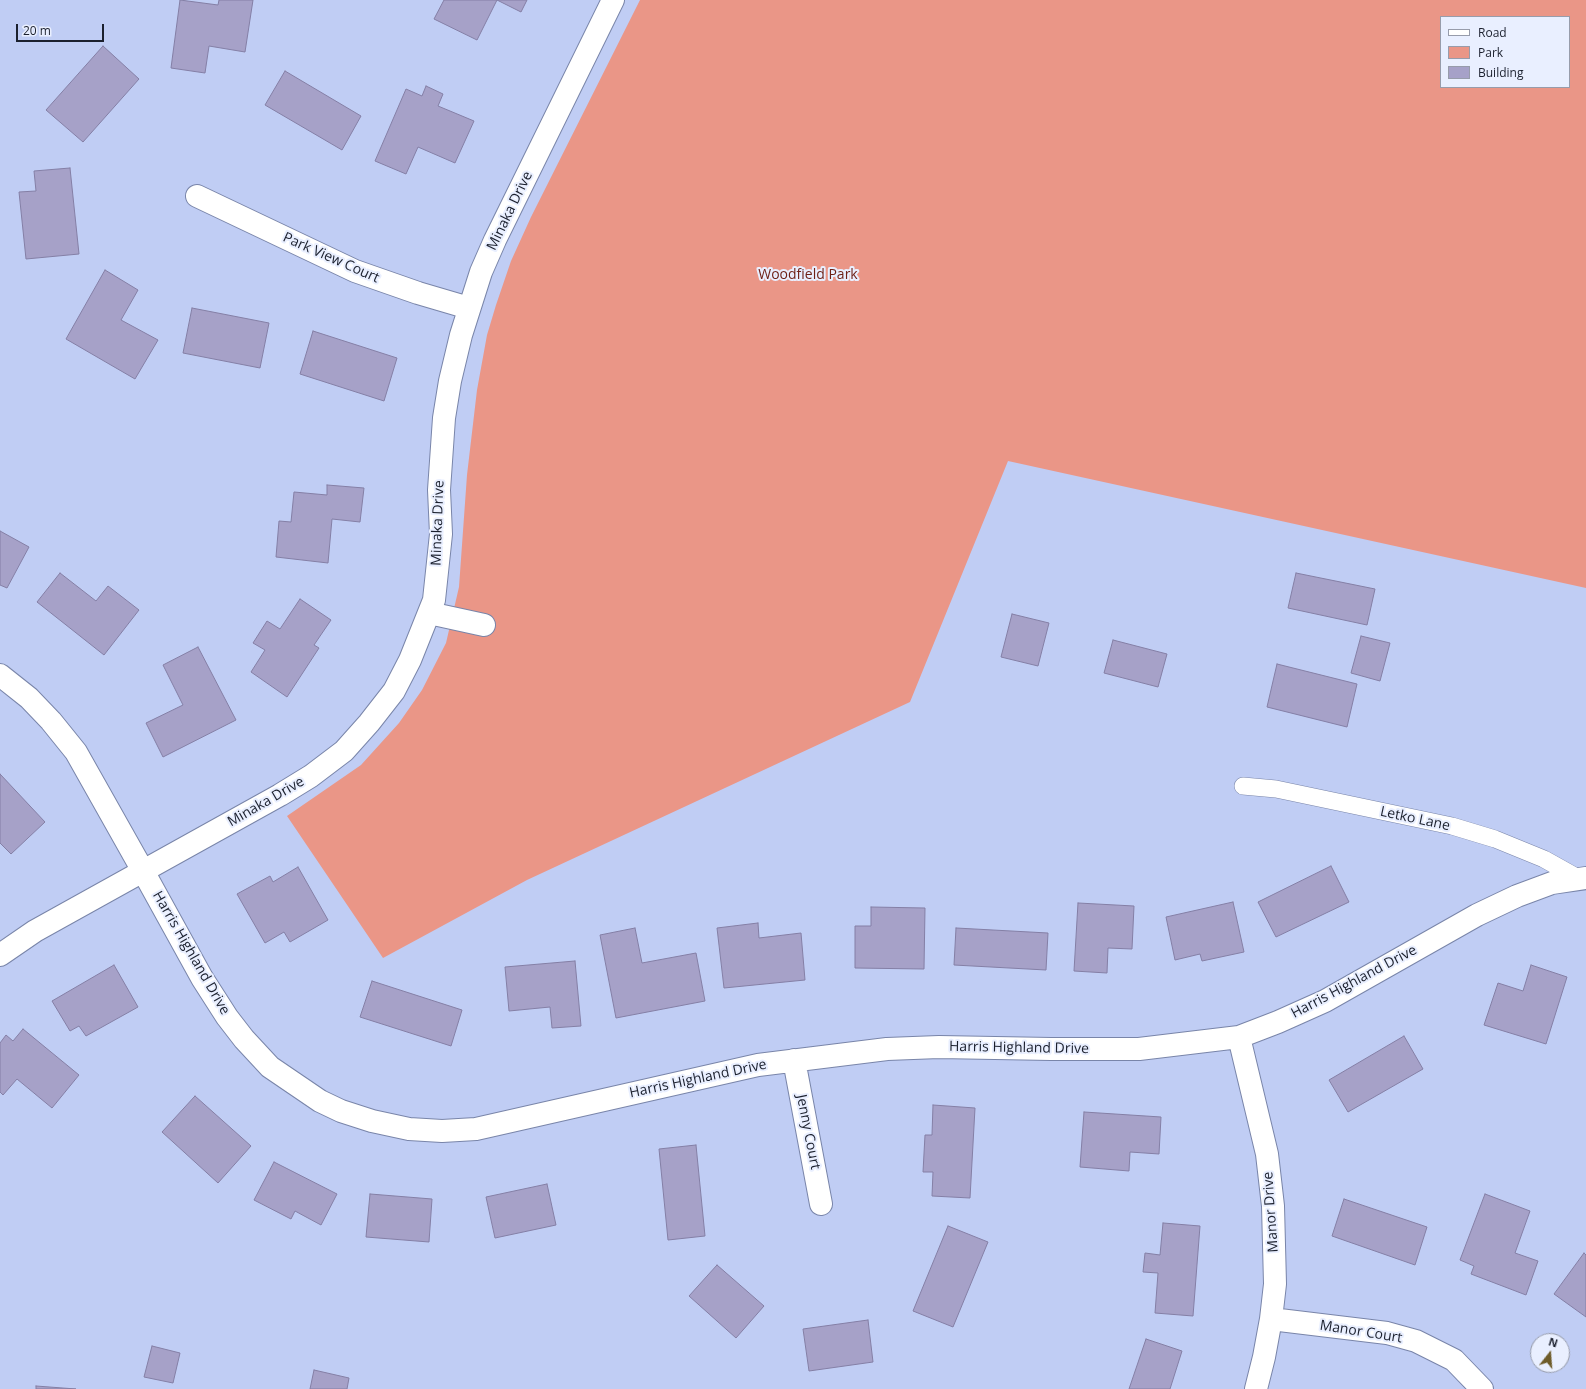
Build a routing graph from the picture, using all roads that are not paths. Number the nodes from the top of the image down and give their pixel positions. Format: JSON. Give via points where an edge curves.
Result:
{"nodes":[{"id":1,"x":614,"y":0,"type":"edge"},
{"id":2,"x":196,"y":196,"type":"dead end"},
{"id":3,"x":469,"y":308,"type":"junction"},
{"id":4,"x":429,"y":613,"type":"junction"},
{"id":5,"x":484,"y":625,"type":"dead end"},
{"id":6,"x":0,"y":674,"type":"edge"},
{"id":7,"x":1243,"y":786,"type":"dead end"},
{"id":8,"x":144,"y":871,"type":"junction"},
{"id":9,"x":1582,"y":878,"type":"edge"},
{"id":10,"x":0,"y":955,"type":"edge"},
{"id":11,"x":1239,"y":1037,"type":"junction"},
{"id":12,"x":794,"y":1060,"type":"junction"},
{"id":13,"x":822,"y":1204,"type":"dead end"},
{"id":14,"x":1271,"y":1319,"type":"junction"},
{"id":15,"x":1256,"y":1389,"type":"edge"},
{"id":16,"x":1482,"y":1389,"type":"edge"}],
"edges":[{"from":1,"to":3,"type":"street","name":"Minaka Drive","via":[[494,240]]},
{"from":2,"to":3,"type":"street","name":"Park View Court","via":[[355,271]]},
{"from":3,"to":4,"type":"street","name":"Minaka Drive","via":[[450,381],[444,418],[439,490],[441,534],[434,600]]},
{"from":4,"to":5,"type":"street"},
{"from":4,"to":8,"type":"street","name":"Minaka Drive","via":[[394,691],[344,751],[280,795]]},
{"from":6,"to":8,"type":"street","name":"Harris Highland Drive","via":[[29,698],[76,752]]},
{"from":7,"to":9,"type":"lane","name":"Letko Lane","via":[[1276,789],[1452,826],[1495,839]]},
{"from":8,"to":10,"type":"street","name":"Minaka Drive","via":[[35,931]]},
{"from":8,"to":12,"type":"street","name":"Harris Highland Drive","via":[[202,978],[244,1040],[270,1067],[320,1101],[372,1121],[409,1129],[476,1129],[758,1065]]},
{"from":9,"to":11,"type":"street","name":"Harris Highland Drive","via":[[1552,883],[1517,896],[1477,915],[1325,1001]]},
{"from":11,"to":12,"type":"street","name":"Harris Highland Drive","via":[[1139,1049],[939,1047],[887,1049]]},
{"from":11,"to":14,"type":"street","name":"Manor Drive","via":[[1267,1154],[1273,1206],[1275,1284]]},
{"from":12,"to":13,"type":"street","name":"Jenny Court"},
{"from":14,"to":15,"type":"street","name":"Manor Drive"},
{"from":14,"to":16,"type":"street","name":"Manor Court","via":[[1387,1333],[1416,1341],[1454,1360]]}]}
